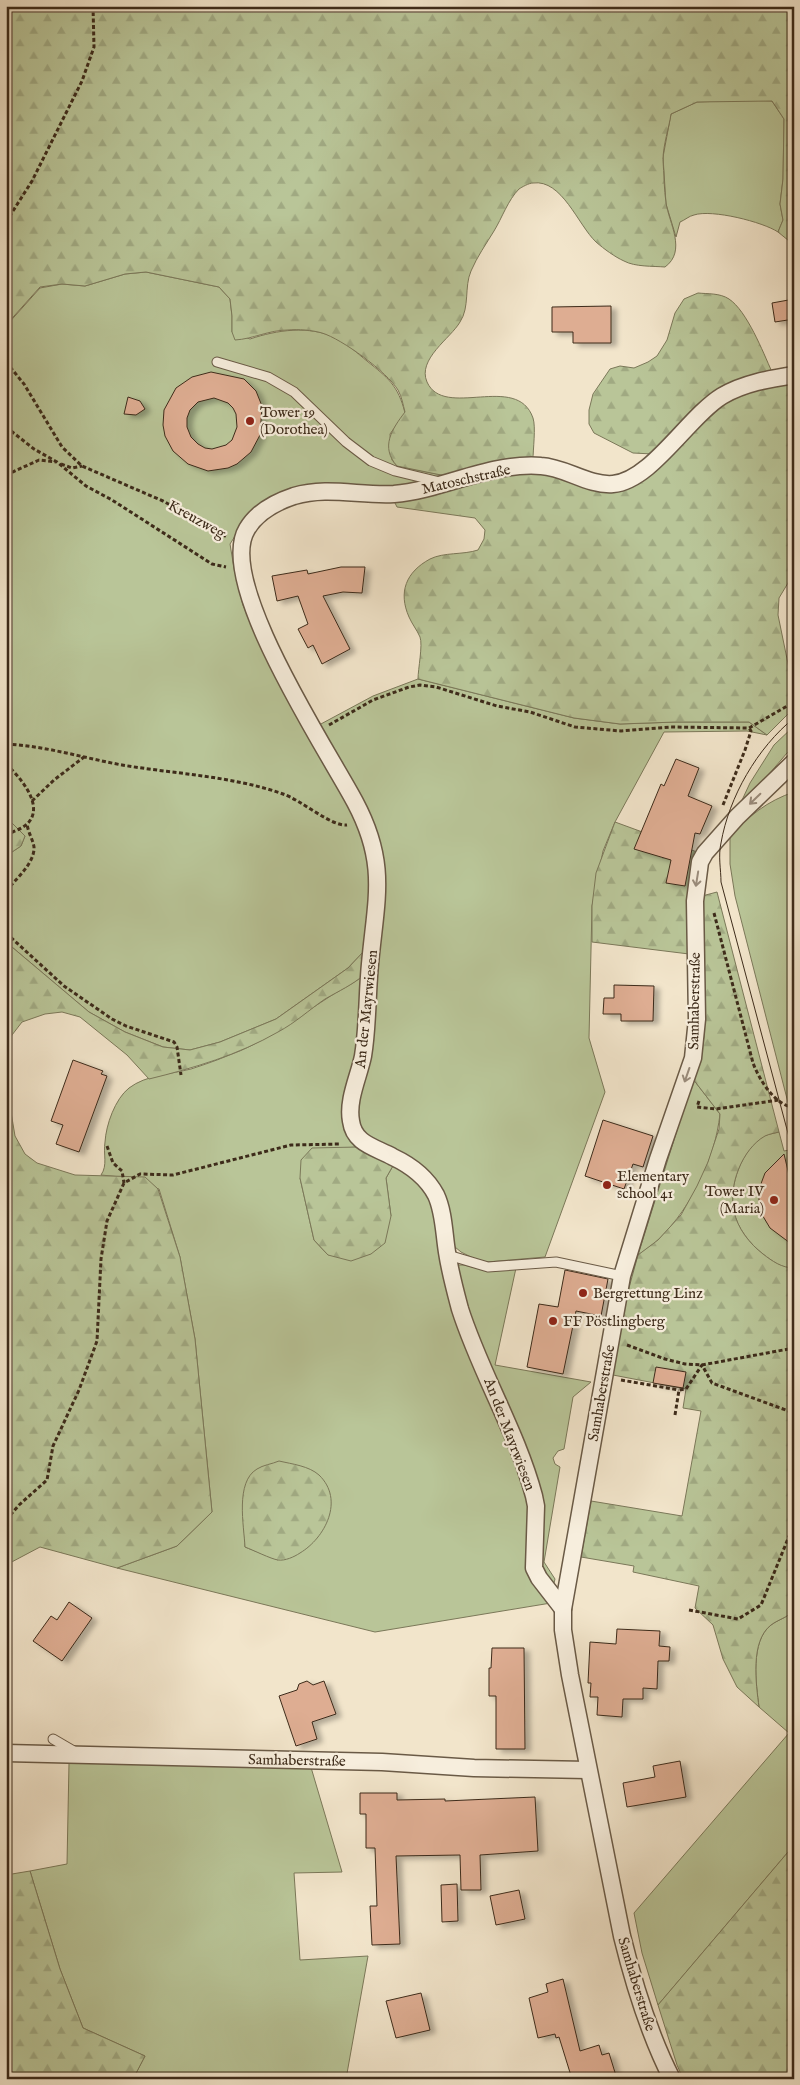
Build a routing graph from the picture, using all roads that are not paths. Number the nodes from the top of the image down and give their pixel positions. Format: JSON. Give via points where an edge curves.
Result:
{"nodes":[{"id":1,"x":217,"y":362,"type":"dead end"},
{"id":2,"x":794,"y":375,"type":"edge"},
{"id":3,"x":444,"y":484,"type":"junction"},
{"id":4,"x":241,"y":542,"type":"joint"},
{"id":5,"x":315,"y":732,"type":"joint"},
{"id":6,"x":793,"y":765,"type":"edge"},
{"id":7,"x":448,"y":1255,"type":"junction"},
{"id":8,"x":622,"y":1276,"type":"junction"},
{"id":9,"x":563,"y":1608,"type":"junction"},
{"id":10,"x":53,"y":1739,"type":"dead end"},
{"id":11,"x":6,"y":1753,"type":"edge"},
{"id":12,"x":80,"y":1755,"type":"junction"},
{"id":13,"x":588,"y":1770,"type":"junction"},
{"id":14,"x":672,"y":2079,"type":"edge"}],
"edges":[{"from":1,"to":3,"type":"lane","via":[[268,377],[294,392],[346,442],[371,461]]},
{"from":2,"to":3,"type":"street","name":"Matoschstraße","via":[[750,384],[723,396],[699,414],[645,469],[621,482],[600,483],[538,465],[499,469]]},
{"from":3,"to":4,"type":"street","name":"Matoschstraße","via":[[396,494],[323,491],[294,496],[258,515],[246,529]]},
{"from":4,"to":5,"type":"street","name":"Kreuzweg","via":[[242,566],[252,605]]},
{"from":5,"to":7,"type":"street","name":"An der Mayrwiesen","via":[[363,817],[373,842],[378,869],[364,1045],[351,1108],[352,1125],[359,1140],[403,1162],[428,1184],[440,1205]]},
{"from":6,"to":8,"type":"street","name":"Samhaberstraße","one_way":true,"via":[[737,817],[700,862],[695,886],[696,1039],[693,1058]]},
{"from":7,"to":8,"type":"lane","via":[[488,1267],[556,1262]]},
{"from":7,"to":9,"type":"street","name":"An der Mayrwiesen","via":[[462,1314],[532,1489],[536,1506],[534,1568]]},
{"from":8,"to":9,"type":"street","name":"Samhaberstraße"},
{"from":9,"to":13,"type":"street","name":"Samhaberstraße","via":[[568,1667]]},
{"from":10,"to":12,"type":"lane"},
{"from":11,"to":12,"type":"street","name":"Samhaberstraße"},
{"from":12,"to":13,"type":"street","name":"Samhaberstraße"},
{"from":13,"to":14,"type":"street","name":"Samhaberstraße","via":[[632,1977]]}]}
